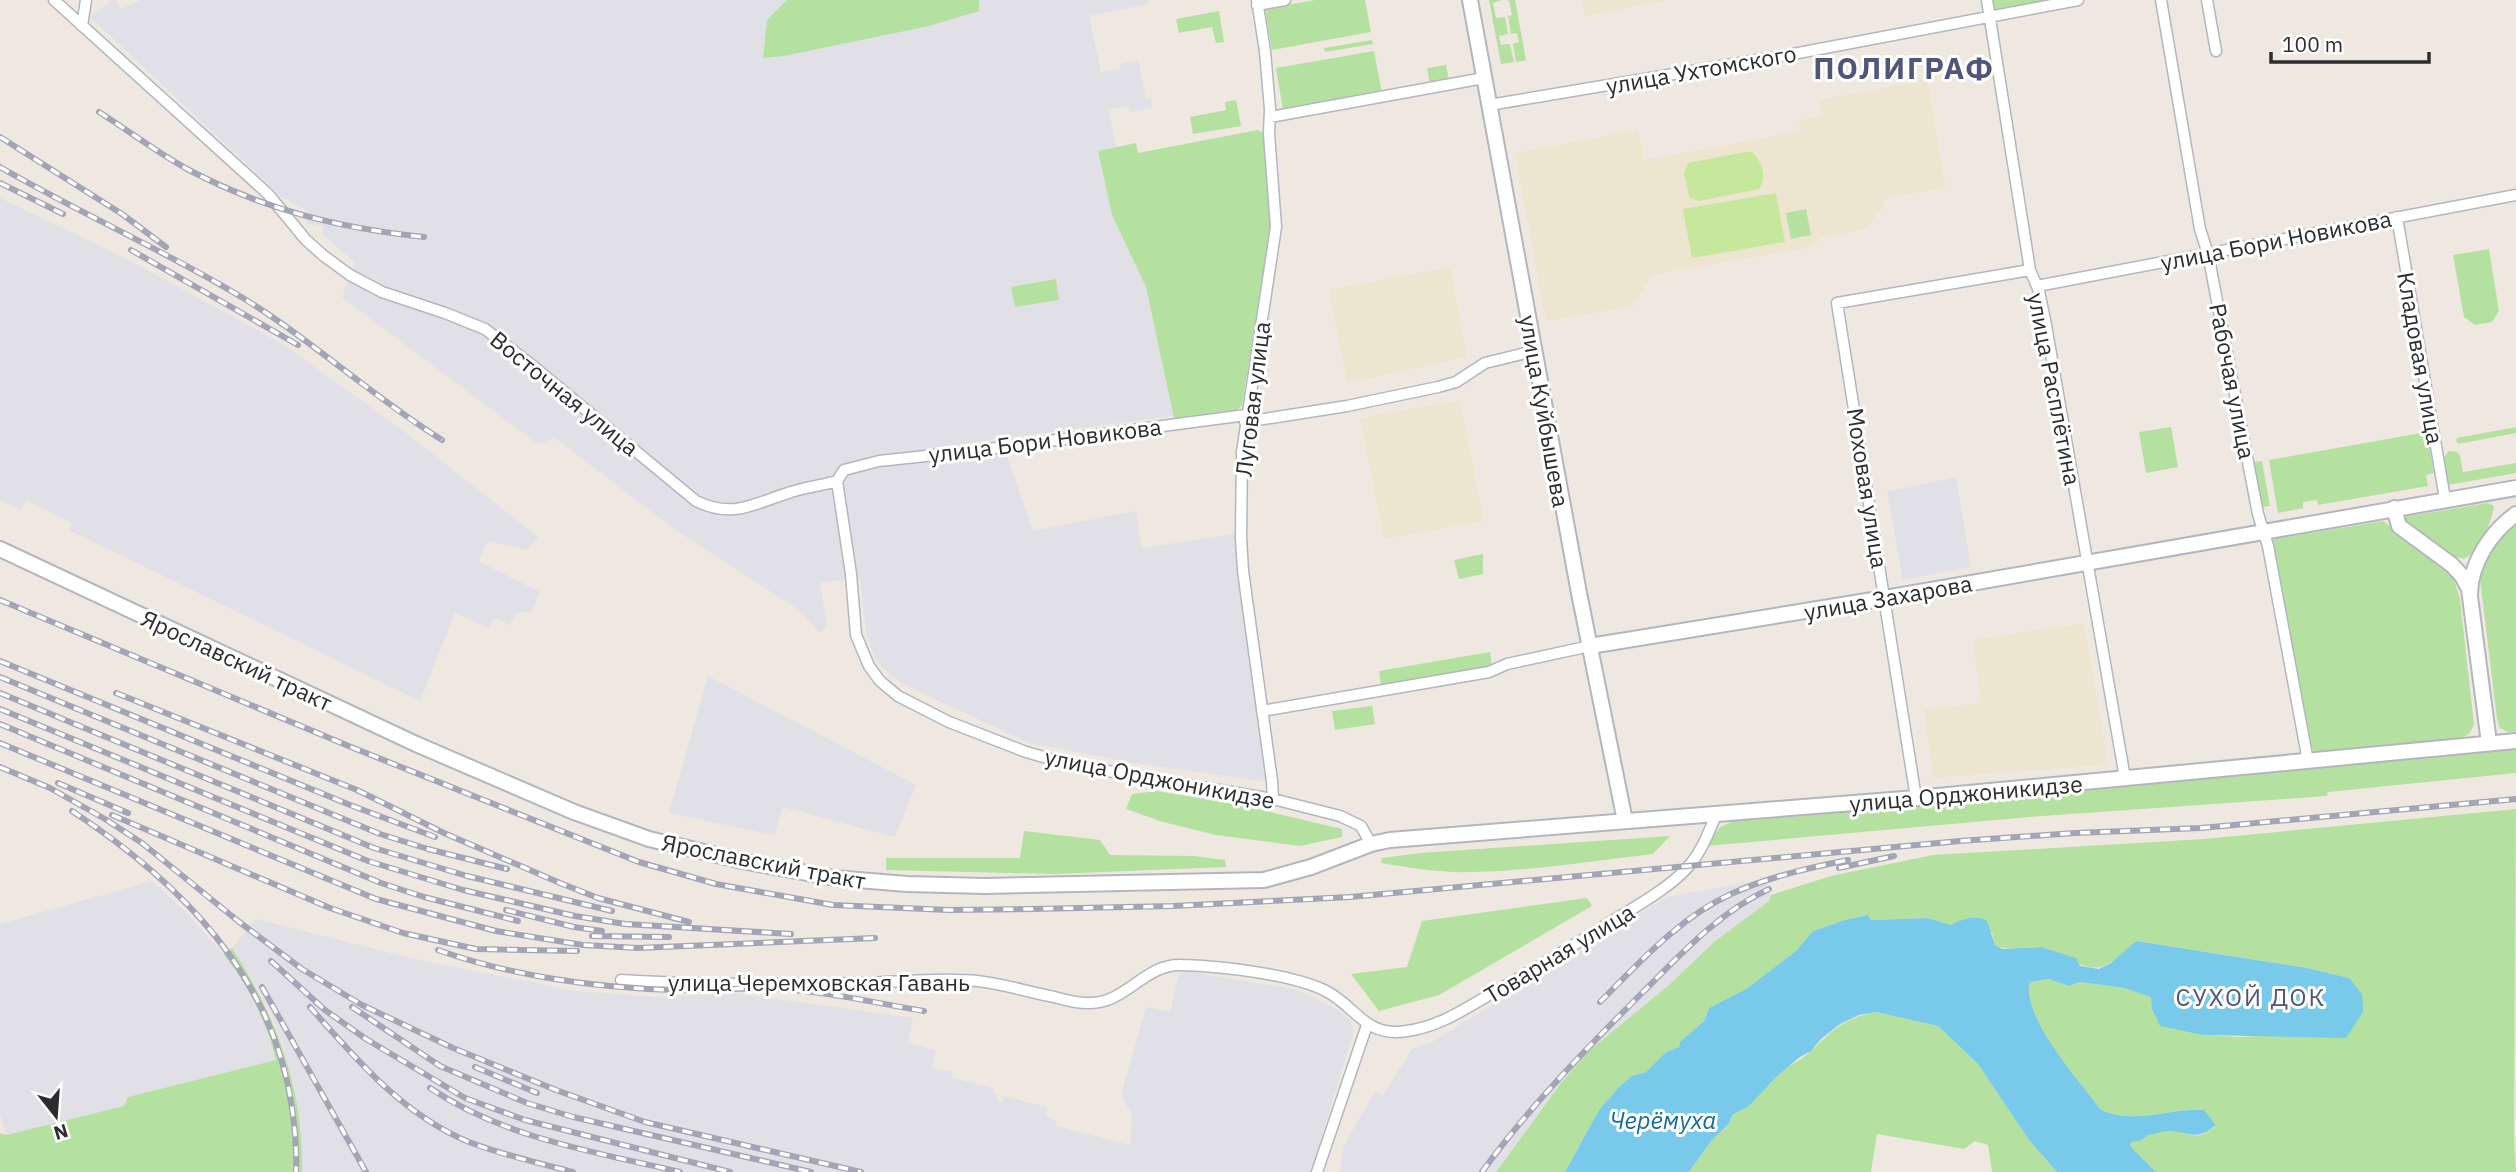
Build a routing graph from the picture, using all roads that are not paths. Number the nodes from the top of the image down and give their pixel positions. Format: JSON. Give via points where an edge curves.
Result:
{"nodes":[{"id":1,"x":54,"y":0,"type":"edge"},
{"id":2,"x":86,"y":0,"type":"edge"},
{"id":3,"x":1284,"y":0,"type":"edge"},
{"id":4,"x":1469,"y":0,"type":"edge"},
{"id":5,"x":1987,"y":0,"type":"edge"},
{"id":6,"x":2078,"y":0,"type":"edge"},
{"id":7,"x":2161,"y":0,"type":"edge"},
{"id":8,"x":2207,"y":0,"type":"edge"},
{"id":9,"x":1257,"y":2,"type":"edge"},
{"id":10,"x":1988,"y":16,"type":"junction"},
{"id":11,"x":82,"y":26,"type":"junction"},
{"id":12,"x":2216,"y":51,"type":"dead end"},
{"id":13,"x":1484,"y":78,"type":"junction"},
{"id":14,"x":1489,"y":105,"type":"junction"},
{"id":15,"x":1270,"y":117,"type":"junction"},
{"id":16,"x":2516,"y":195,"type":"edge"},
{"id":17,"x":2397,"y":217,"type":"junction"},
{"id":18,"x":2208,"y":254,"type":"junction"},
{"id":19,"x":2030,"y":270,"type":"junction"},
{"id":20,"x":2037,"y":286,"type":"junction"},
{"id":21,"x":1534,"y":351,"type":"junction"},
{"id":22,"x":1246,"y":418,"type":"junction"},
{"id":23,"x":837,"y":481,"type":"junction"},
{"id":24,"x":2516,"y":488,"type":"edge"},
{"id":25,"x":2445,"y":499,"type":"junction"},
{"id":26,"x":2394,"y":508,"type":"junction"},
{"id":27,"x":2516,"y":514,"type":"edge"},
{"id":28,"x":2263,"y":531,"type":"junction"},
{"id":29,"x":0,"y":549,"type":"edge"},
{"id":30,"x":2482,"y":552,"type":"junction"},
{"id":31,"x":2446,"y":560,"type":"junction"},
{"id":32,"x":2088,"y":563,"type":"junction"},
{"id":33,"x":1885,"y":598,"type":"junction"},
{"id":34,"x":2470,"y":598,"type":"junction"},
{"id":35,"x":1590,"y":646,"type":"junction"},
{"id":36,"x":1262,"y":711,"type":"junction"},
{"id":37,"x":2516,"y":741,"type":"edge"},
{"id":38,"x":2489,"y":743,"type":"junction"},
{"id":39,"x":2308,"y":761,"type":"junction"},
{"id":40,"x":2125,"y":778,"type":"junction"},
{"id":41,"x":1916,"y":798,"type":"junction"},
{"id":42,"x":1273,"y":799,"type":"junction"},
{"id":43,"x":1716,"y":815,"type":"junction"},
{"id":44,"x":1625,"y":821,"type":"junction"},
{"id":45,"x":1416,"y":838,"type":"joint"},
{"id":46,"x":1371,"y":844,"type":"junction"},
{"id":47,"x":621,"y":980,"type":"dead end"},
{"id":48,"x":1367,"y":1025,"type":"junction"},
{"id":49,"x":1317,"y":1172,"type":"edge"}],
"edges":[{"from":1,"to":11,"type":"street","name":"Восточная улица"},
{"from":2,"to":11,"type":"street"},
{"from":3,"to":9,"type":"street"},
{"from":4,"to":13,"type":"street","name":"улица Куйбышева"},
{"from":5,"to":10,"type":"street","name":"улица Расплётина"},
{"from":6,"to":10,"type":"street","name":"улица Ухтомского"},
{"from":7,"to":18,"type":"street","name":"Рабочая улица","via":[[2187,160]]},
{"from":8,"to":12,"type":"street"},
{"from":9,"to":15,"type":"street","name":"Луговая улица"},
{"from":10,"to":14,"type":"street","name":"улица Ухтомского","via":[[1779,57]]},
{"from":10,"to":19,"type":"street","name":"улица Расплётина"},
{"from":11,"to":23,"type":"street","name":"Восточная улица","via":[[268,194],[324,256],[382,292],[485,329],[696,501],[715,510],[734,509]]},
{"from":13,"to":14,"type":"street","name":"улица Куйбышева"},
{"from":13,"to":15,"type":"street"},
{"from":14,"to":21,"type":"street","name":"улица Куйбышева"},
{"from":15,"to":22,"type":"street","name":"Луговая улица","via":[[1276,227]]},
{"from":16,"to":17,"type":"street","name":"улица Бори Новикова"},
{"from":17,"to":18,"type":"street","name":"улица Бори Новикова"},
{"from":17,"to":25,"type":"street","name":"Кладовая улица"},
{"from":18,"to":20,"type":"street","name":"улица Бори Новикова"},
{"from":18,"to":28,"type":"street","name":"Рабочая улица"},
{"from":19,"to":20,"type":"street","name":"улица Расплётина"},
{"from":19,"to":33,"type":"street","name":"Моховая улица","via":[[1837,303]]},
{"from":20,"to":32,"type":"street","name":"улица Расплётина"},
{"from":21,"to":22,"type":"street","name":"улица Бори Новикова","via":[[1485,363],[1456,382],[1438,387],[1348,406]]},
{"from":21,"to":35,"type":"street","name":"улица Куйбышева"},
{"from":22,"to":23,"type":"street","name":"улица Бори Новикова","via":[[879,461],[845,470]]},
{"from":22,"to":36,"type":"street","name":"Луговая улица","via":[[1242,555]]},
{"from":23,"to":42,"type":"street","name":"улица Орджоникидзе","via":[[856,635],[869,666],[898,696],[949,722],[1072,765]]},
{"from":24,"to":25,"type":"street","name":"улица Захарова"},
{"from":25,"to":26,"type":"street","name":"улица Захарова"},
{"from":26,"to":28,"type":"street","name":"улица Захарова"},
{"from":26,"to":31,"type":"street","via":[[2399,526]]},
{"from":27,"to":30,"type":"street"},
{"from":28,"to":32,"type":"street","name":"улица Захарова"},
{"from":28,"to":39,"type":"street","name":"Рабочая улица"},
{"from":29,"to":46,"type":"street","name":"Ярославский тракт","via":[[416,744],[574,812],[649,839],[743,862],[834,878],[908,884],[1264,880]]},
{"from":30,"to":31,"type":"street","via":[[2465,564]]},
{"from":30,"to":34,"type":"street","via":[[2473,572]]},
{"from":31,"to":34,"type":"street","via":[[2462,576]]},
{"from":32,"to":33,"type":"street","name":"улица Захарова"},
{"from":32,"to":40,"type":"street","name":"улица Расплётина"},
{"from":33,"to":35,"type":"street","name":"улица Захарова"},
{"from":33,"to":41,"type":"street","name":"Моховая улица"},
{"from":34,"to":38,"type":"street"},
{"from":35,"to":36,"type":"street","name":"улица Захарова","via":[[1489,672]]},
{"from":35,"to":44,"type":"street","name":"улица Куйбышева"},
{"from":36,"to":42,"type":"street","name":"Луговая улица"},
{"from":37,"to":38,"type":"street","name":"улица Орджоникидзе"},
{"from":38,"to":39,"type":"street","name":"улица Орджоникидзе"},
{"from":39,"to":40,"type":"street","name":"улица Орджоникидзе"},
{"from":40,"to":41,"type":"street","name":"улица Орджоникидзе"},
{"from":41,"to":43,"type":"street","name":"улица Орджоникидзе"},
{"from":42,"to":46,"type":"street","name":"улица Орджоникидзе","via":[[1361,826]]},
{"from":43,"to":44,"type":"street","name":"улица Орджоникидзе"},
{"from":43,"to":48,"type":"street","name":"Товарная улица","via":[[1707,838],[1682,873],[1530,972],[1428,1028],[1380,1032]]},
{"from":44,"to":45,"type":"street","name":"улица Орджоникидзе"},
{"from":45,"to":46,"type":"street","name":"Ярославский тракт"},
{"from":47,"to":48,"type":"street","name":"улица Черемховская Гавань","via":[[959,980],[992,982],[1088,1004],[1107,1001],[1160,967],[1178,964],[1298,981],[1326,991]]},
{"from":48,"to":49,"type":"street"}]}
